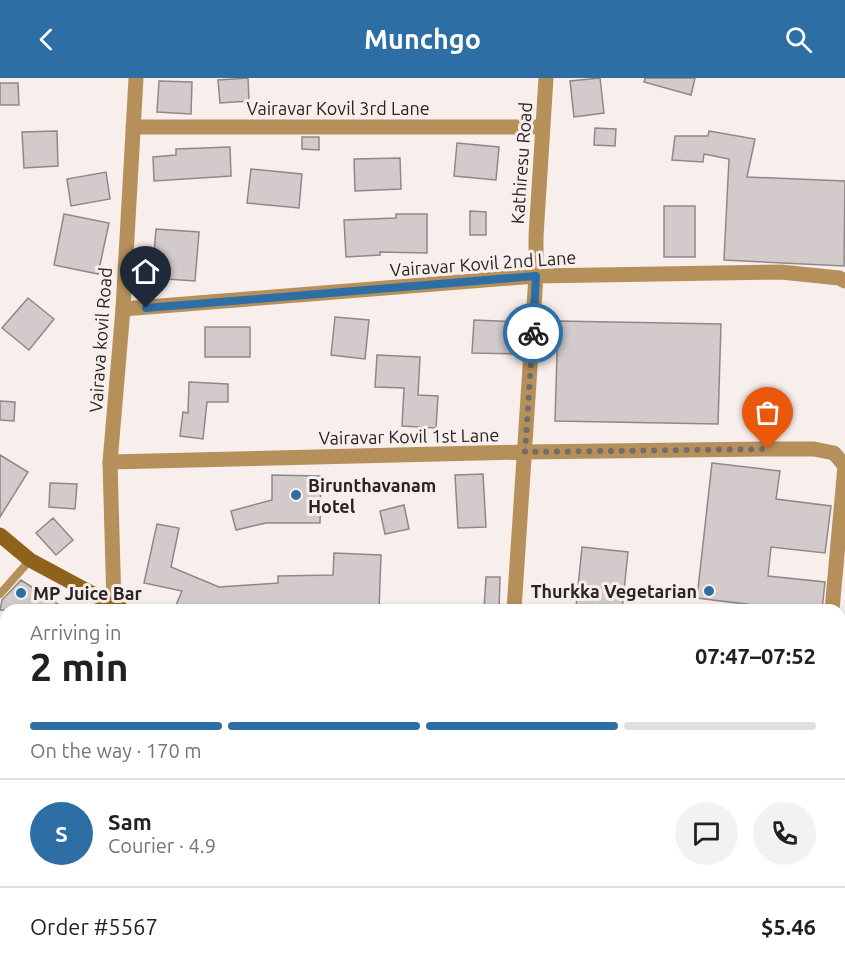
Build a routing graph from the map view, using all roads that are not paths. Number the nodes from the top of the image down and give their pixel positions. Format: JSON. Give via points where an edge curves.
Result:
{"nodes":[{"id":1,"x":136,"y":78,"type":"edge"},
{"id":2,"x":546,"y":78,"type":"edge"},
{"id":3,"x":133,"y":127,"type":"junction"},
{"id":4,"x":543,"y":128,"type":"junction"},
{"id":5,"x":536,"y":276,"type":"junction"},
{"id":6,"x":845,"y":280,"type":"edge"},
{"id":7,"x":123,"y":309,"type":"junction"},
{"id":8,"x":525,"y":452,"type":"junction"},
{"id":9,"x":110,"y":462,"type":"junction"},
{"id":10,"x":845,"y":465,"type":"edge"},
{"id":11,"x":0,"y":535,"type":"edge"},
{"id":12,"x":30,"y":561,"type":"junction"},
{"id":13,"x":0,"y":594,"type":"edge"},
{"id":14,"x":111,"y":604,"type":"edge"},
{"id":15,"x":118,"y":604,"type":"edge"},
{"id":16,"x":514,"y":604,"type":"edge"},
{"id":17,"x":833,"y":604,"type":"edge"}],
"edges":[{"from":1,"to":3,"type":"street","name":"Vairava kovil Road"},
{"from":2,"to":4,"type":"street","name":"Kathiresu Road"},
{"from":3,"to":4,"type":"street","name":"Vairavar Kovil 3rd Lane"},
{"from":3,"to":7,"type":"street","name":"Vairava kovil Road"},
{"from":4,"to":5,"type":"street","name":"Kathiresu Road"},
{"from":5,"to":6,"type":"street","name":"Vairavar Kovil 2nd Lane","via":[[781,272]]},
{"from":5,"to":7,"type":"street","name":"Vairavar Kovil 2nd Lane"},
{"from":5,"to":8,"type":"street","name":"Kathiresu Road"},
{"from":7,"to":9,"type":"street","name":"Vairava kovil Road"},
{"from":8,"to":9,"type":"street","name":"Vairavar Kovil 1st Lane"},
{"from":8,"to":10,"type":"street","name":"Vairavar Kovil 1st Lane","via":[[814,449],[834,453]]},
{"from":8,"to":16,"type":"street","name":"Kathiresu Road"},
{"from":9,"to":15,"type":"street","name":"Vairava kovil Road"},
{"from":10,"to":17,"type":"street","name":"Vairavar Kovil 1st Lane"},
{"from":11,"to":12,"type":"main road"},
{"from":12,"to":13,"type":"lane"},
{"from":12,"to":14,"type":"main road"}]}
